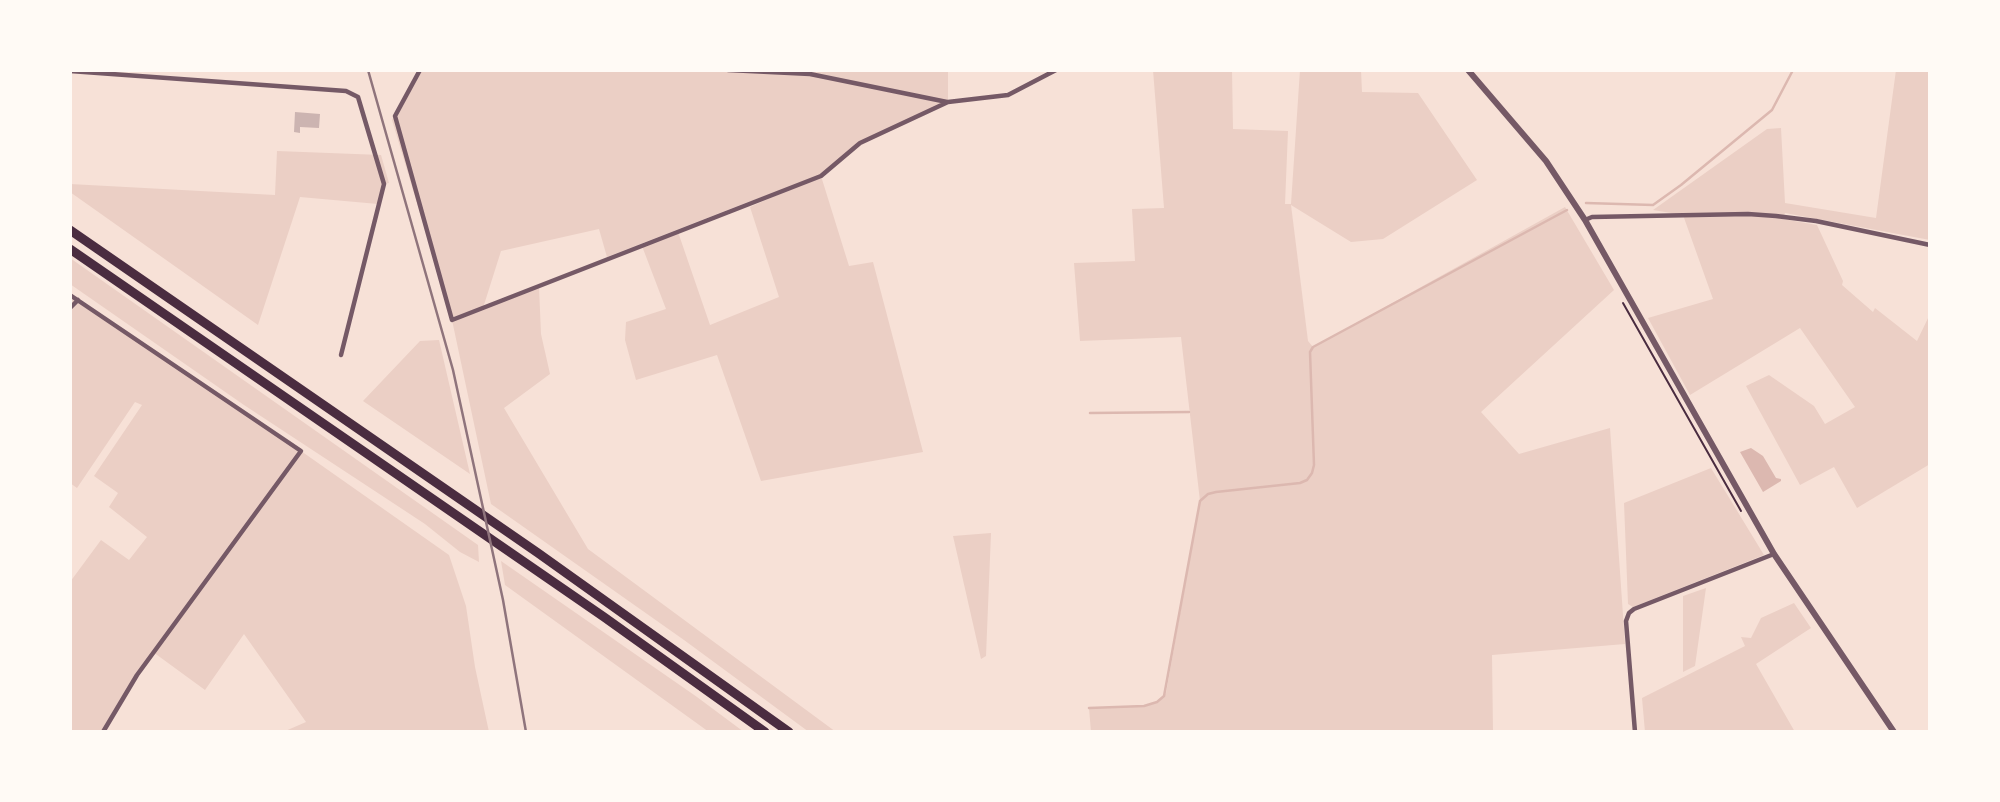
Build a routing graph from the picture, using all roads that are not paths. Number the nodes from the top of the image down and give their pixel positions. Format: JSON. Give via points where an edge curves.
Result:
{"nodes":[{"id":1,"x":420,"y":70,"type":"edge"},
{"id":2,"x":728,"y":70,"type":"edge"},
{"id":3,"x":1056,"y":70,"type":"edge"},
{"id":4,"x":1468,"y":70,"type":"edge"},
{"id":5,"x":70,"y":71,"type":"edge"},
{"id":6,"x":948,"y":102,"type":"junction"},
{"id":7,"x":1585,"y":220,"type":"junction"},
{"id":8,"x":70,"y":230,"type":"edge"},
{"id":9,"x":1930,"y":245,"type":"edge"},
{"id":10,"x":70,"y":249,"type":"edge"},
{"id":11,"x":70,"y":295,"type":"edge"},
{"id":12,"x":78,"y":300,"type":"junction"},
{"id":13,"x":70,"y":308,"type":"edge"},
{"id":14,"x":341,"y":355,"type":"dead end"},
{"id":15,"x":1774,"y":554,"type":"junction"},
{"id":16,"x":103,"y":732,"type":"edge"},
{"id":17,"x":765,"y":732,"type":"edge"},
{"id":18,"x":789,"y":732,"type":"edge"},
{"id":19,"x":1635,"y":732,"type":"edge"},
{"id":20,"x":1894,"y":732,"type":"edge"}],
"edges":[{"from":1,"to":6,"type":"street","via":[[396,116],[453,320],[821,176],[860,144]]},
{"from":2,"to":6,"type":"street","via":[[810,74]]},
{"from":3,"to":6,"type":"street","via":[[1008,95]]},
{"from":4,"to":7,"type":"street","via":[[1546,161]]},
{"from":5,"to":14,"type":"street","via":[[346,91],[358,97],[384,184]]},
{"from":7,"to":9,"type":"street","via":[[1776,216]]},
{"from":7,"to":15,"type":"street"},
{"from":8,"to":18,"type":"highway"},
{"from":10,"to":17,"type":"highway"},
{"from":11,"to":12,"type":"street"},
{"from":12,"to":13,"type":"street"},
{"from":12,"to":16,"type":"street","via":[[301,451],[136,675]]},
{"from":15,"to":19,"type":"street","via":[[1629,613]]},
{"from":15,"to":20,"type":"street"}]}
